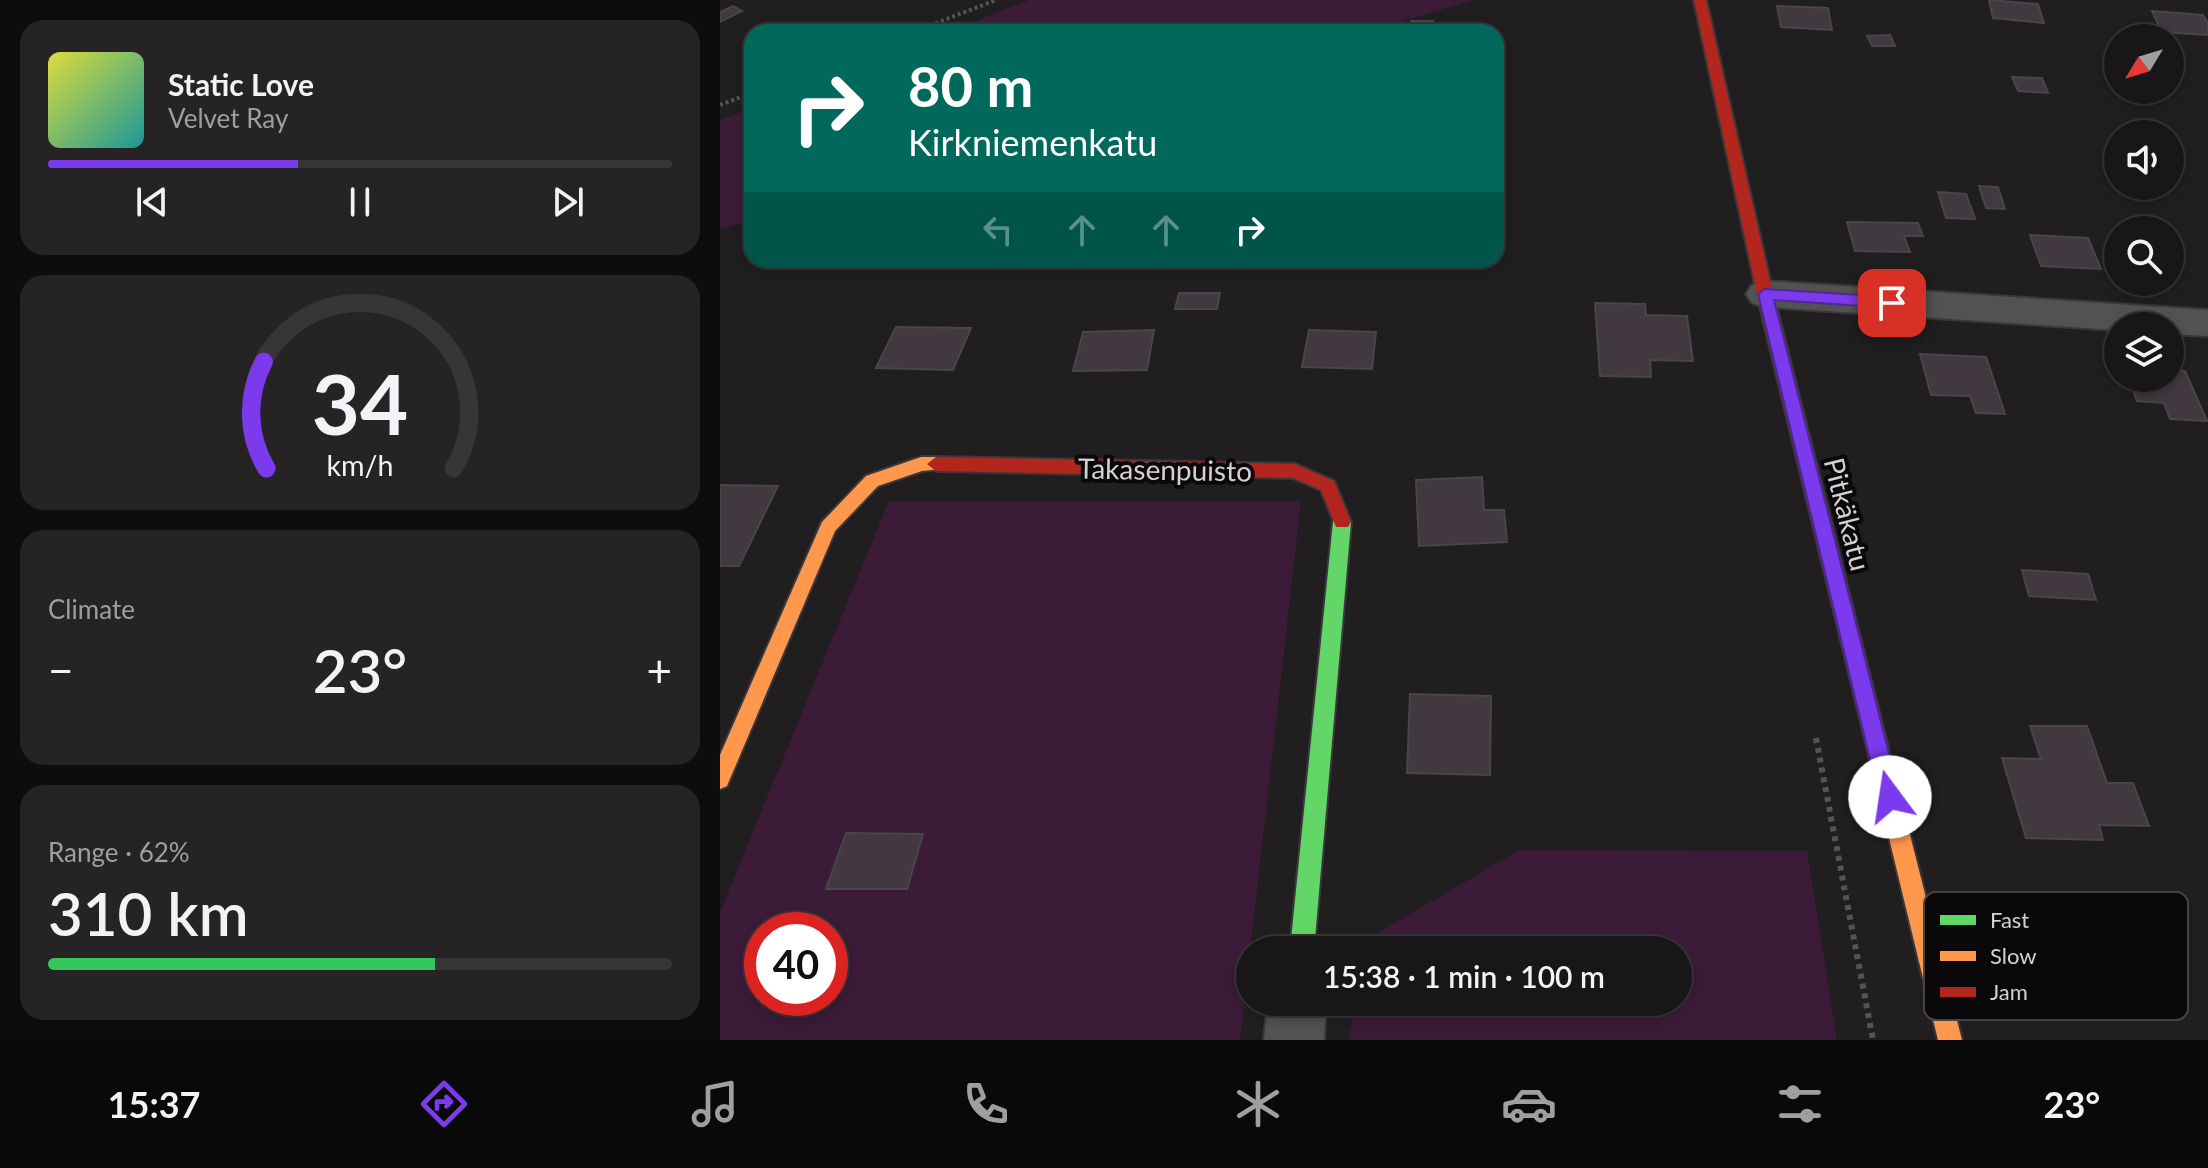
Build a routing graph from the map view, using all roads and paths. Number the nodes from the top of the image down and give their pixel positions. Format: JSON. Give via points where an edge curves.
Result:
{"nodes":[{"id":1,"x":996,"y":0,"type":"edge"},
{"id":2,"x":1700,"y":0,"type":"edge"},
{"id":3,"x":934,"y":24,"type":"edge"},
{"id":4,"x":744,"y":96,"type":"edge"},
{"id":5,"x":720,"y":105,"type":"edge"},
{"id":6,"x":1765,"y":294,"type":"junction"},
{"id":7,"x":2208,"y":323,"type":"edge"},
{"id":8,"x":720,"y":779,"type":"edge"},
{"id":9,"x":1924,"y":935,"type":"edge"},
{"id":10,"x":1303,"y":936,"type":"edge"},
{"id":11,"x":1296,"y":1016,"type":"edge"},
{"id":12,"x":1945,"y":1020,"type":"edge"},
{"id":13,"x":1294,"y":1040,"type":"edge"},
{"id":14,"x":1950,"y":1040,"type":"edge"}],
"edges":[{"from":1,"to":3,"type":"path"},
{"from":2,"to":6,"type":"street","name":"Pitkäkatu"},
{"from":4,"to":5,"type":"path"},
{"from":6,"to":7,"type":"street"},
{"from":6,"to":9,"type":"street","name":"Pitkäkatu"},
{"from":8,"to":10,"type":"street","name":"Takasenpuisto","via":[[828,527],[872,481],[921,464],[1295,471],[1328,486],[1342,519]]},
{"from":11,"to":13,"type":"street"},
{"from":12,"to":14,"type":"street","name":"Pitkäkatu"}]}
